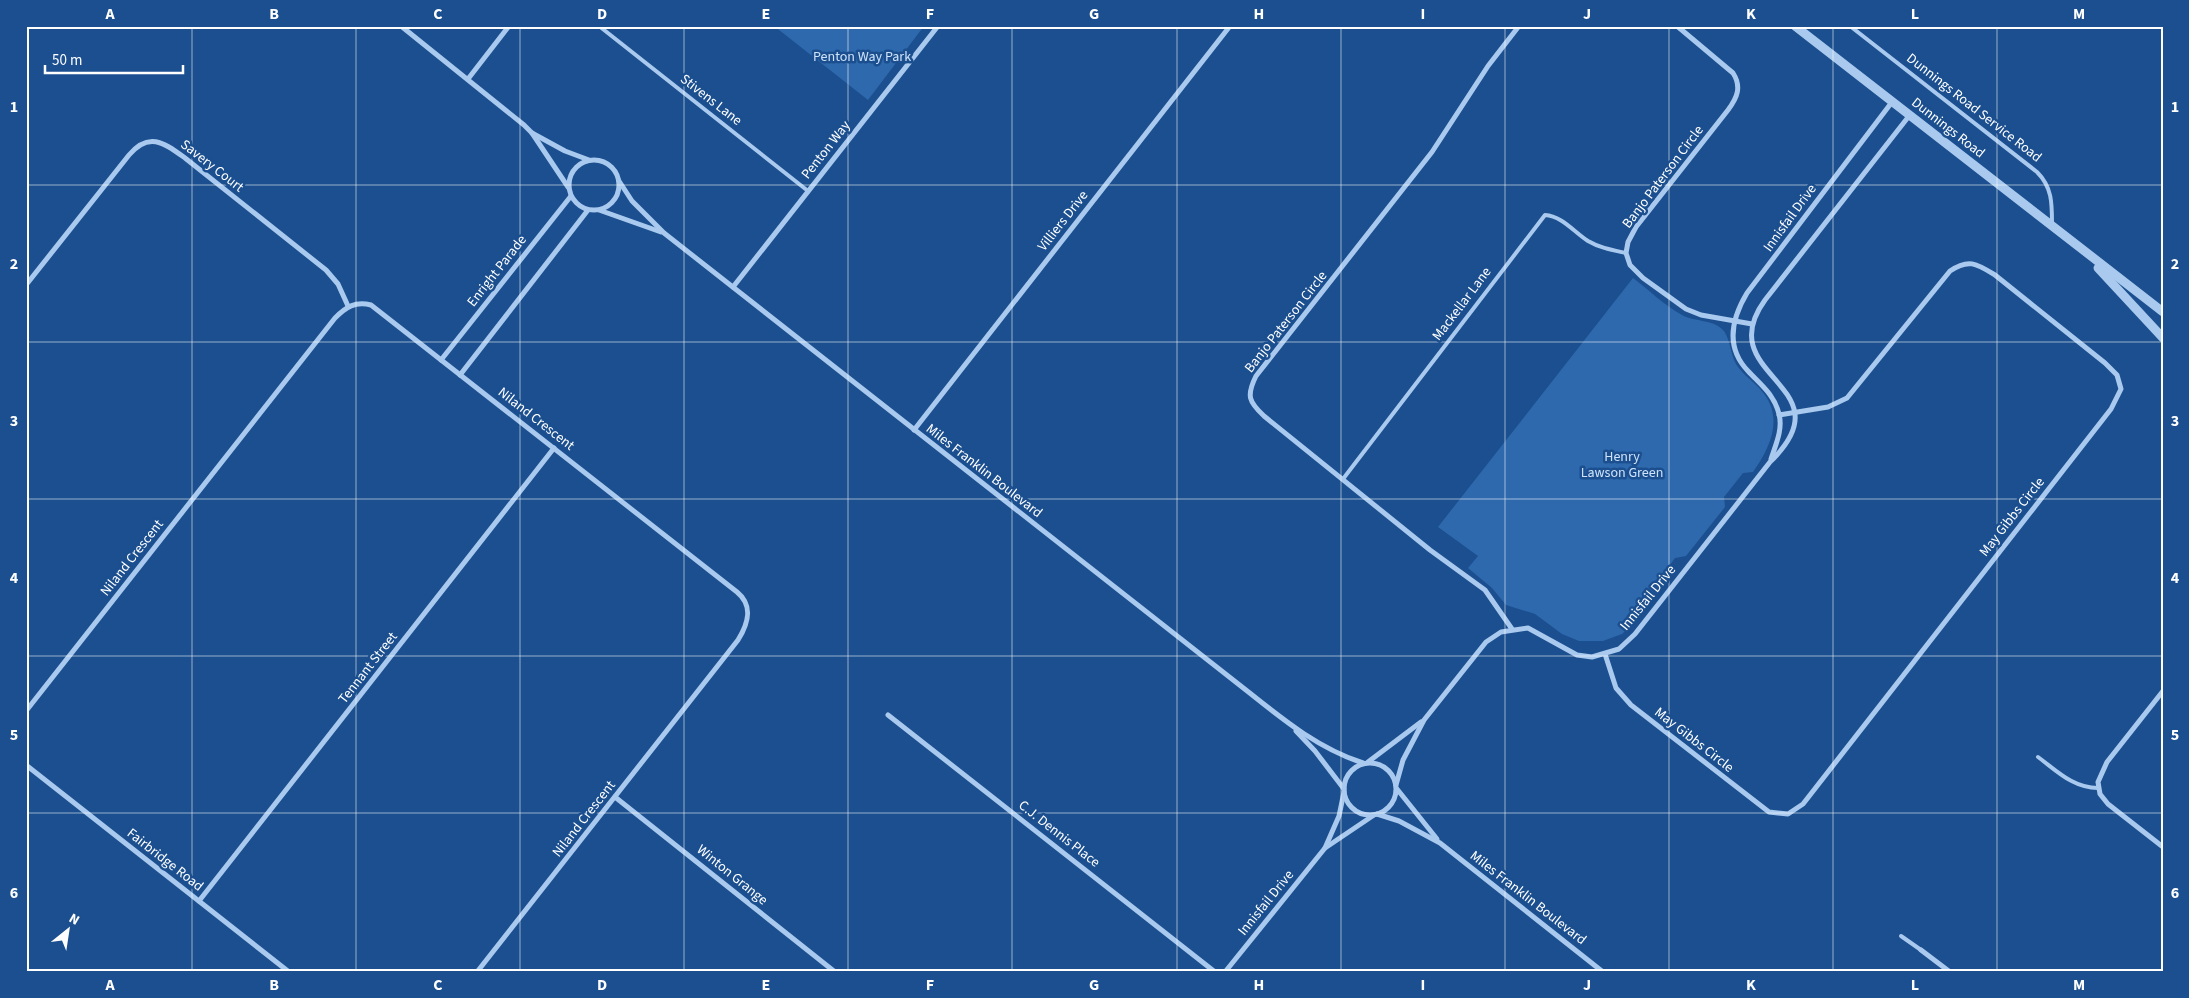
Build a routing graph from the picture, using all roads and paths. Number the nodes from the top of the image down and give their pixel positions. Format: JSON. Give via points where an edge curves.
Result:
{"nodes":[{"id":1,"x":401,"y":26,"type":"edge"},
{"id":2,"x":509,"y":26,"type":"edge"},
{"id":3,"x":599,"y":26,"type":"edge"},
{"id":4,"x":938,"y":26,"type":"edge"},
{"id":5,"x":1230,"y":26,"type":"edge"},
{"id":6,"x":1519,"y":26,"type":"edge"},
{"id":7,"x":1677,"y":26,"type":"edge"},
{"id":8,"x":1795,"y":26,"type":"edge"},
{"id":9,"x":1850,"y":26,"type":"edge"},
{"id":10,"x":468,"y":79,"type":"junction"},
{"id":11,"x":1892,"y":102,"type":"junction"},
{"id":12,"x":1909,"y":116,"type":"junction"},
{"id":13,"x":532,"y":133,"type":"junction"},
{"id":14,"x":589,"y":160,"type":"junction"},
{"id":15,"x":619,"y":181,"type":"junction"},
{"id":16,"x":568,"y":187,"type":"junction"},
{"id":17,"x":808,"y":192,"type":"junction"},
{"id":18,"x":571,"y":196,"type":"junction"},
{"id":19,"x":588,"y":210,"type":"junction"},
{"id":20,"x":599,"y":210,"type":"junction"},
{"id":21,"x":2052,"y":227,"type":"junction"},
{"id":22,"x":664,"y":233,"type":"junction"},
{"id":23,"x":1626,"y":252,"type":"junction"},
{"id":24,"x":2083,"y":252,"type":"junction"},
{"id":25,"x":26,"y":285,"type":"edge"},
{"id":26,"x":732,"y":287,"type":"junction"},
{"id":27,"x":348,"y":306,"type":"junction"},
{"id":28,"x":2163,"y":312,"type":"edge"},
{"id":29,"x":1734,"y":320,"type":"junction"},
{"id":30,"x":1752,"y":324,"type":"junction"},
{"id":31,"x":2163,"y":338,"type":"edge"},
{"id":32,"x":442,"y":360,"type":"junction"},
{"id":33,"x":460,"y":375,"type":"junction"},
{"id":34,"x":1795,"y":411,"type":"junction"},
{"id":35,"x":1779,"y":415,"type":"junction"},
{"id":36,"x":914,"y":430,"type":"junction"},
{"id":37,"x":554,"y":448,"type":"junction"},
{"id":38,"x":1770,"y":462,"type":"junction"},
{"id":39,"x":1343,"y":479,"type":"junction"},
{"id":40,"x":1512,"y":629,"type":"junction"},
{"id":41,"x":1605,"y":654,"type":"junction"},
{"id":42,"x":2163,"y":691,"type":"edge"},
{"id":43,"x":26,"y":711,"type":"edge"},
{"id":44,"x":888,"y":715,"type":"dead end"},
{"id":45,"x":1424,"y":720,"type":"junction"},
{"id":46,"x":1291,"y":726,"type":"junction"},
{"id":47,"x":2038,"y":757,"type":"dead end"},
{"id":48,"x":1365,"y":763,"type":"junction"},
{"id":49,"x":26,"y":765,"type":"edge"},
{"id":50,"x":1396,"y":787,"type":"junction"},
{"id":51,"x":2098,"y":788,"type":"junction"},
{"id":52,"x":1344,"y":790,"type":"junction"},
{"id":53,"x":615,"y":796,"type":"junction"},
{"id":54,"x":1376,"y":815,"type":"junction"},
{"id":55,"x":1440,"y":843,"type":"junction"},
{"id":56,"x":1325,"y":848,"type":"junction"},
{"id":57,"x":2163,"y":848,"type":"edge"},
{"id":58,"x":199,"y":901,"type":"junction"},
{"id":59,"x":1901,"y":936,"type":"dead end"},
{"id":60,"x":1921,"y":950,"type":"joint"},
{"id":61,"x":1946,"y":971,"type":"edge"},
{"id":62,"x":289,"y":972,"type":"edge"},
{"id":63,"x":478,"y":972,"type":"edge"},
{"id":64,"x":835,"y":972,"type":"edge"},
{"id":65,"x":1215,"y":972,"type":"edge"},
{"id":66,"x":1225,"y":972,"type":"edge"},
{"id":67,"x":1603,"y":972,"type":"edge"}],
"edges":[{"from":1,"to":10,"type":"street"},
{"from":2,"to":10,"type":"street"},
{"from":3,"to":17,"type":"lane","name":"Stivens Lane"},
{"from":4,"to":17,"type":"street","name":"Penton Way"},
{"from":5,"to":36,"type":"street","name":"Villiers Drive"},
{"from":6,"to":39,"type":"street","name":"Banjo Paterson Circle","via":[[1488,66],[1432,152],[1251,386],[1253,406]]},
{"from":7,"to":23,"type":"street","name":"Banjo Paterson Circle","via":[[1733,73],[1738,93],[1636,227]]},
{"from":8,"to":11,"type":"street","name":"Dunnings Road"},
{"from":9,"to":21,"type":"lane","name":"Dunnings Road Service Road","via":[[2037,172],[2046,181],[2050,192]]},
{"from":10,"to":13,"type":"street"},
{"from":11,"to":12,"type":"street","name":"Dunnings Road"},
{"from":11,"to":29,"type":"street","name":"Innisfail Drive","via":[[1747,293]]},
{"from":12,"to":21,"type":"street","name":"Dunnings Road"},
{"from":12,"to":30,"type":"street","via":[[1765,300]]},
{"from":13,"to":14,"type":"street"},
{"from":13,"to":16,"type":"street"},
{"from":14,"to":15,"type":"street","via":[[612,167]]},
{"from":14,"to":16,"type":"street","via":[[576,167]]},
{"from":15,"to":20,"type":"street","via":[[617,196],[606,208]]},
{"from":15,"to":22,"type":"street","name":"Miles Franklin Boulevard","via":[[632,201]]},
{"from":16,"to":18,"type":"street"},
{"from":17,"to":26,"type":"street","name":"Penton Way"},
{"from":18,"to":19,"type":"street"},
{"from":18,"to":32,"type":"street","name":"Enright Parade"},
{"from":19,"to":20,"type":"street"},
{"from":19,"to":33,"type":"street"},
{"from":20,"to":22,"type":"street","name":"Miles Franklin Boulevard"},
{"from":21,"to":24,"type":"street","name":"Dunnings Road"},
{"from":22,"to":26,"type":"street","name":"Miles Franklin Boulevard"},
{"from":23,"to":29,"type":"street","via":[[1630,265],[1643,278],[1686,309]]},
{"from":23,"to":39,"type":"lane","name":"Mackellar Lane","via":[[1602,248],[1554,216],[1545,216]]},
{"from":24,"to":28,"type":"street","name":"Dunnings Road"},
{"from":24,"to":31,"type":"street","name":"Dunnings Road"},
{"from":25,"to":27,"type":"street","name":"Savery Court","via":[[129,155],[141,144],[152,141],[185,158],[326,270],[338,284]]},
{"from":26,"to":36,"type":"street","name":"Miles Franklin Boulevard"},
{"from":27,"to":32,"type":"street","name":"Niland Crescent","via":[[360,303],[374,308]]},
{"from":27,"to":43,"type":"street","name":"Niland Crescent","via":[[335,318]]},
{"from":29,"to":30,"type":"street"},
{"from":29,"to":35,"type":"street","name":"Innisfail Drive","via":[[1733,338],[1737,354],[1748,371],[1766,388]]},
{"from":30,"to":34,"type":"street","via":[[1754,353],[1787,392]]},
{"from":32,"to":33,"type":"street","name":"Niland Crescent"},
{"from":33,"to":37,"type":"street","name":"Niland Crescent"},
{"from":34,"to":35,"type":"street","name":"May Gibbs Circle"},
{"from":34,"to":38,"type":"street","name":"Innisfail Drive","via":[[1790,440]]},
{"from":34,"to":41,"type":"street","name":"May Gibbs Circle","via":[[1828,407],[1848,398],[1950,271],[1968,263],[1995,275],[2105,362],[2117,375],[2120,389],[2111,409],[1803,804],[1788,814],[1769,812],[1631,705],[1616,688]]},
{"from":35,"to":38,"type":"street","name":"Innisfail Drive","via":[[1778,439]]},
{"from":36,"to":46,"type":"street","name":"Miles Franklin Boulevard"},
{"from":37,"to":53,"type":"street","name":"Niland Crescent","via":[[741,596],[748,611],[738,640]]},
{"from":37,"to":58,"type":"street","name":"Tennant Street"},
{"from":38,"to":41,"type":"street","name":"Innisfail Drive","via":[[1635,634],[1619,649]]},
{"from":39,"to":40,"type":"street","name":"Banjo Paterson Circle","via":[[1485,590]]},
{"from":40,"to":41,"type":"street","name":"Innisfail Drive","via":[[1528,628],[1577,654],[1592,657]]},
{"from":40,"to":45,"type":"street","via":[[1486,642]]},
{"from":42,"to":51,"type":"street","via":[[2103,769]]},
{"from":44,"to":65,"type":"street","name":"C.J. Dennis Place"},
{"from":45,"to":48,"type":"street"},
{"from":45,"to":50,"type":"street","via":[[1403,760]]},
{"from":46,"to":48,"type":"street","name":"Miles Franklin Boulevard","via":[[1344,757]]},
{"from":46,"to":52,"type":"street","name":"Miles Franklin Boulevard","via":[[1315,751]]},
{"from":47,"to":51,"type":"lane","via":[[2075,784]]},
{"from":48,"to":50,"type":"street","via":[[1374,762],[1386,768],[1395,778]]},
{"from":48,"to":52,"type":"street","via":[[1349,773]]},
{"from":49,"to":58,"type":"street","name":"Fairbridge Road"},
{"from":50,"to":54,"type":"street","via":[[1391,805]]},
{"from":50,"to":55,"type":"street","name":"Miles Franklin Boulevard"},
{"from":51,"to":57,"type":"street","via":[[2108,804]]},
{"from":52,"to":54,"type":"street","via":[[1354,810]]},
{"from":52,"to":56,"type":"street","name":"Innisfail Drive","via":[[1339,816]]},
{"from":53,"to":63,"type":"street","name":"Niland Crescent"},
{"from":53,"to":64,"type":"street","name":"Winton Grange"},
{"from":54,"to":55,"type":"street","name":"Miles Franklin Boulevard","via":[[1399,821]]},
{"from":54,"to":56,"type":"street","name":"Innisfail Drive"},
{"from":55,"to":67,"type":"street","name":"Miles Franklin Boulevard"},
{"from":56,"to":66,"type":"street","name":"Innisfail Drive"},
{"from":58,"to":62,"type":"street","name":"Fairbridge Road"},
{"from":59,"to":60,"type":"lane"},
{"from":60,"to":61,"type":"street"}]}
